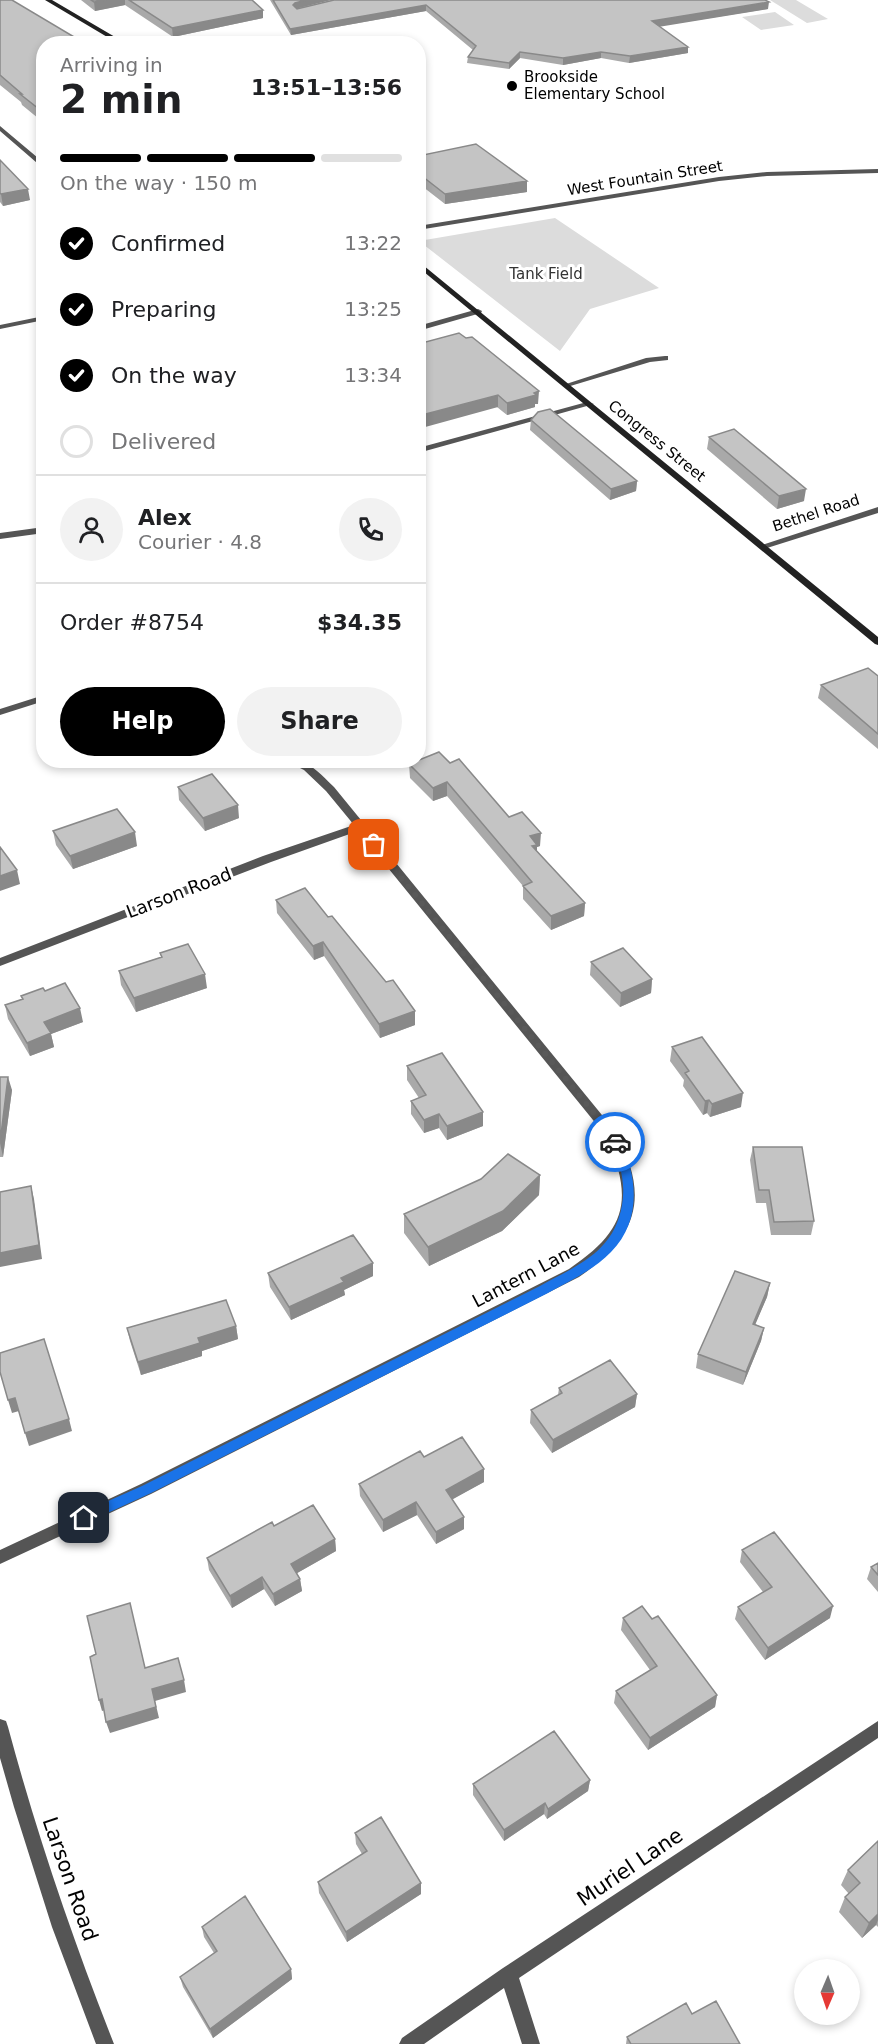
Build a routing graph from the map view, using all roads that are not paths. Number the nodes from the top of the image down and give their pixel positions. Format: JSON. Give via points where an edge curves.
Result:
{"nodes":[{"id":1,"x":48,"y":0,"type":"edge"},
{"id":2,"x":110,"y":36,"type":"edge"},
{"id":3,"x":0,"y":128,"type":"edge"},
{"id":4,"x":36,"y":160,"type":"edge"},
{"id":5,"x":878,"y":171,"type":"edge"},
{"id":6,"x":426,"y":227,"type":"edge"},
{"id":7,"x":426,"y":269,"type":"edge"},
{"id":8,"x":478,"y":310,"type":"junction"},
{"id":9,"x":36,"y":320,"type":"edge"},
{"id":10,"x":426,"y":326,"type":"edge"},
{"id":11,"x":0,"y":327,"type":"edge"},
{"id":12,"x":664,"y":358,"type":"dead end"},
{"id":13,"x":567,"y":385,"type":"junction"},
{"id":14,"x":590,"y":404,"type":"junction"},
{"id":15,"x":426,"y":449,"type":"edge"},
{"id":16,"x":878,"y":510,"type":"edge"},
{"id":17,"x":36,"y":531,"type":"edge"},
{"id":18,"x":0,"y":536,"type":"edge"},
{"id":19,"x":764,"y":546,"type":"junction"},
{"id":20,"x":878,"y":642,"type":"edge"},
{"id":21,"x":36,"y":701,"type":"edge"},
{"id":22,"x":0,"y":712,"type":"edge"},
{"id":23,"x":308,"y":768,"type":"edge"},
{"id":24,"x":359,"y":826,"type":"junction"},
{"id":25,"x":0,"y":962,"type":"edge"},
{"id":26,"x":0,"y":1557,"type":"edge"},
{"id":27,"x":0,"y":1727,"type":"edge"},
{"id":28,"x":878,"y":1729,"type":"edge"},
{"id":29,"x":509,"y":1974,"type":"junction"},
{"id":30,"x":105,"y":2044,"type":"edge"},
{"id":31,"x":408,"y":2044,"type":"edge"},
{"id":32,"x":531,"y":2044,"type":"edge"}],
"edges":[{"from":1,"to":2,"type":"main road"},
{"from":3,"to":4,"type":"street"},
{"from":5,"to":6,"type":"street","name":"West Fountain Street","via":[[719,179]]},
{"from":7,"to":8,"type":"main road","name":"Congress Street"},
{"from":8,"to":10,"type":"street"},
{"from":8,"to":13,"type":"main road","name":"Congress Street"},
{"from":9,"to":11,"type":"street"},
{"from":12,"to":13,"type":"street"},
{"from":13,"to":14,"type":"main road","name":"Congress Street"},
{"from":14,"to":15,"type":"street"},
{"from":14,"to":19,"type":"main road","name":"Congress Street"},
{"from":16,"to":19,"type":"street","name":"Bethel Road"},
{"from":17,"to":18,"type":"street"},
{"from":19,"to":20,"type":"main road","name":"Congress Street"},
{"from":21,"to":22,"type":"street"},
{"from":23,"to":24,"type":"street","name":"Lantern Lane"},
{"from":24,"to":25,"type":"street","name":"Larson Road"},
{"from":24,"to":26,"type":"street","name":"Lantern Lane","via":[[611,1134],[629,1178],[626,1217],[619,1234],[591,1263],[544,1289],[146,1490]]},
{"from":27,"to":30,"type":"street","name":"Larson Road","via":[[15,1784]]},
{"from":28,"to":29,"type":"street","name":"Muriel Lane"},
{"from":29,"to":31,"type":"street","name":"Muriel Lane"},
{"from":29,"to":32,"type":"street"}]}
